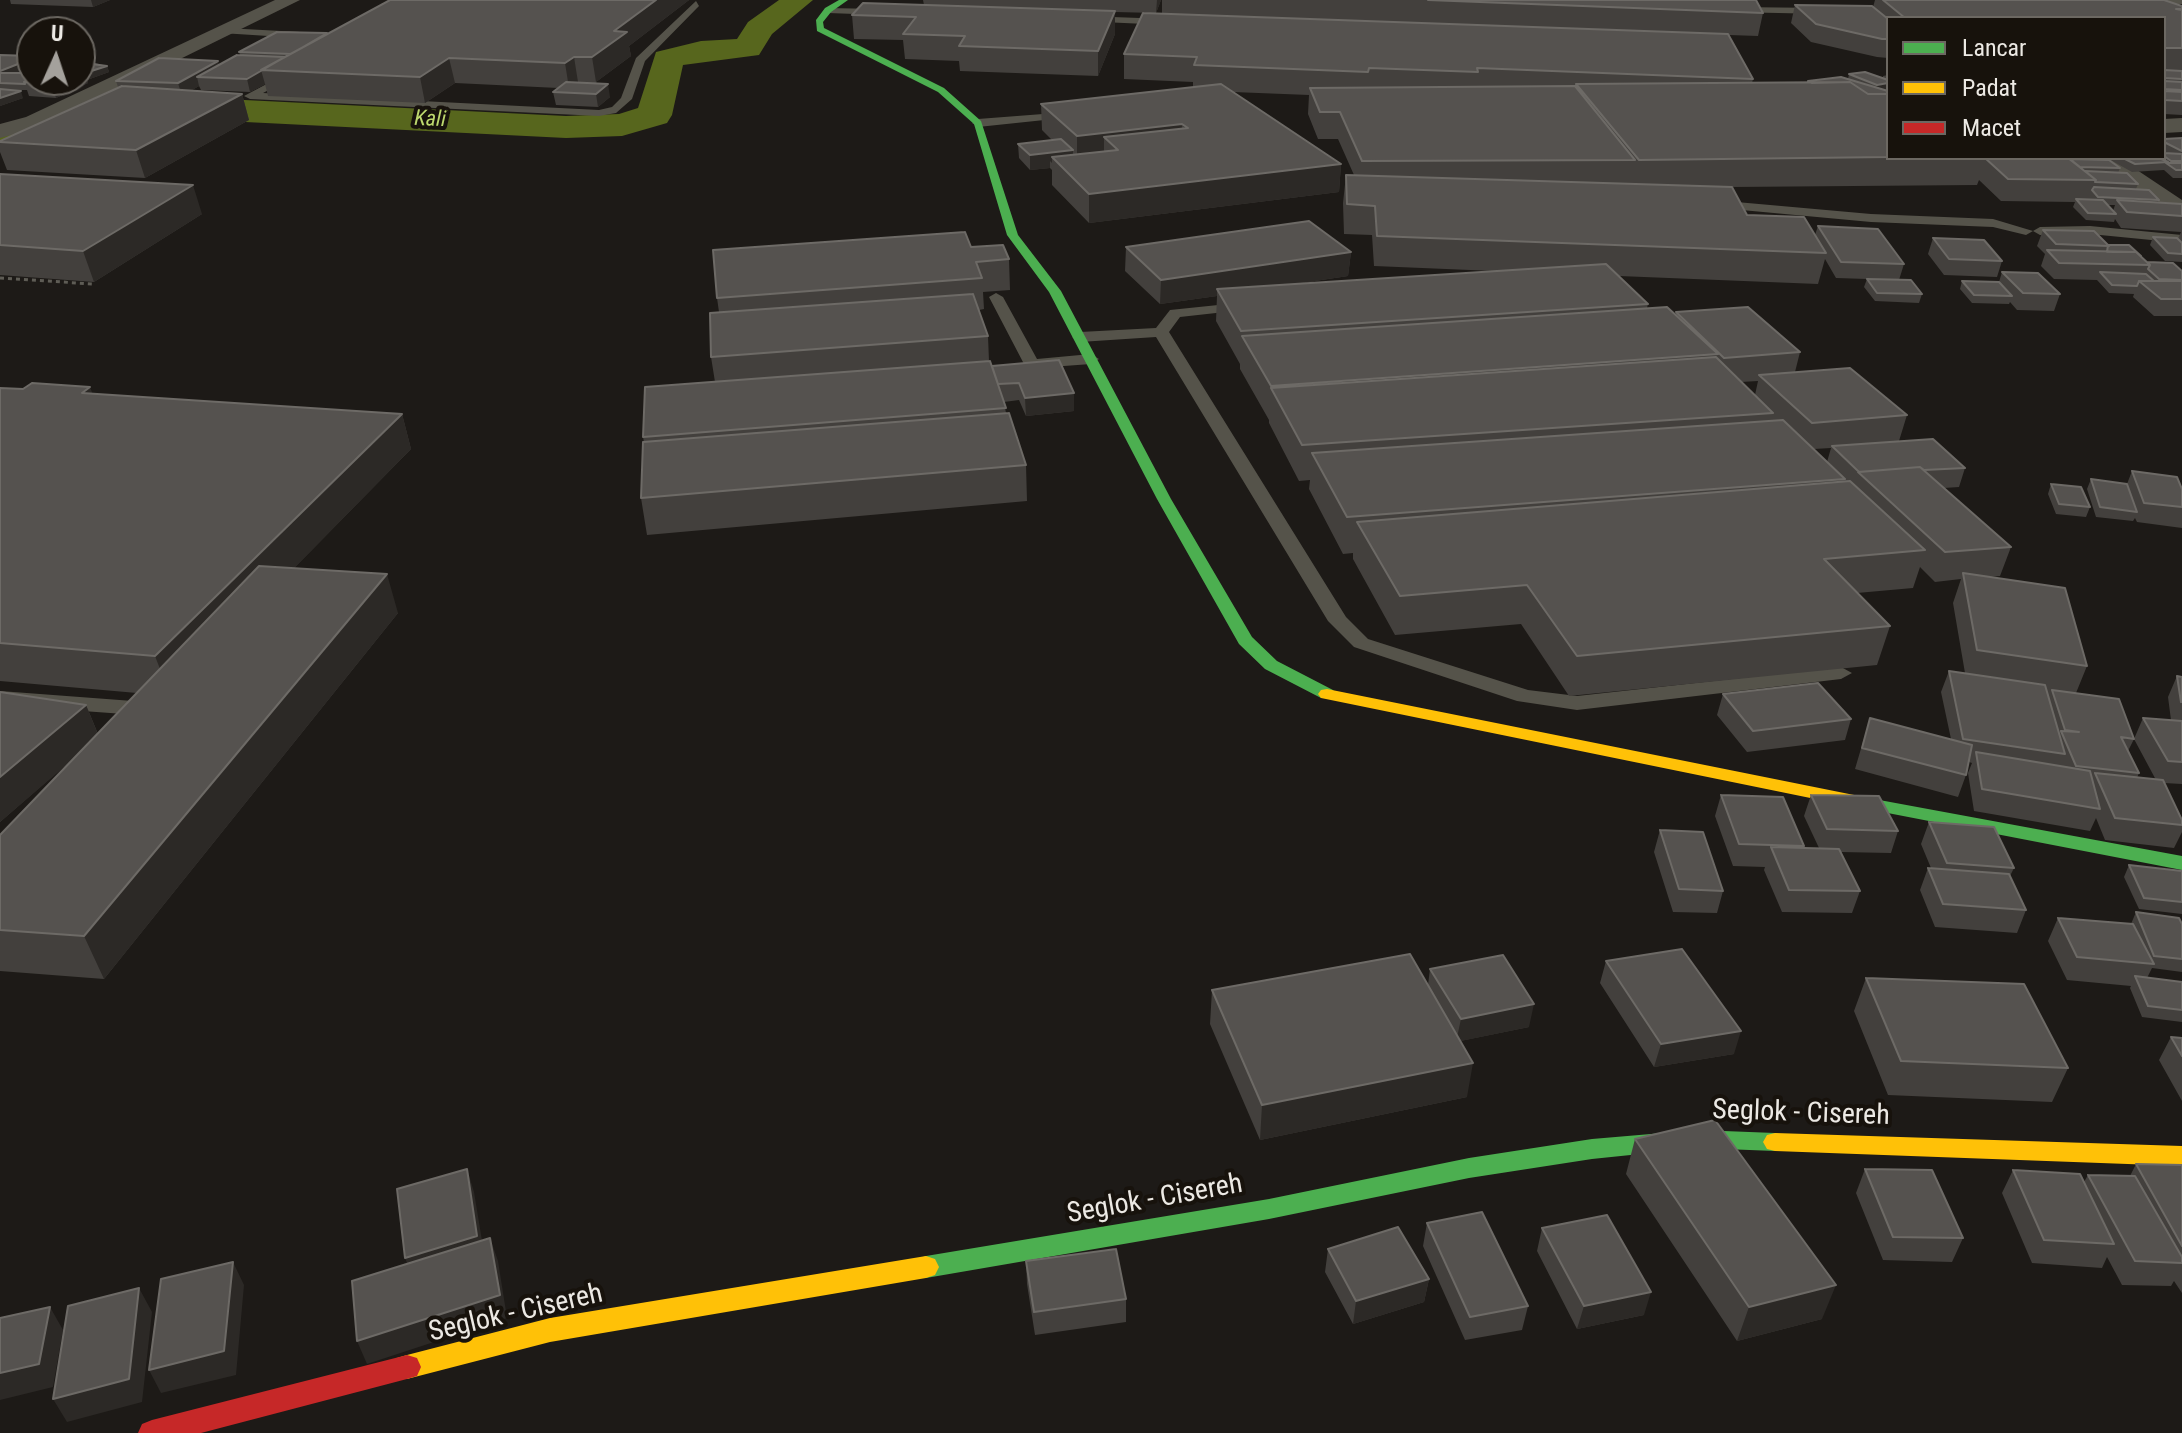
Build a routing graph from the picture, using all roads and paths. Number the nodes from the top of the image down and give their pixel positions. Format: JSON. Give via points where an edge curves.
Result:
{"nodes":[{"id":1,"x":290,"y":0,"type":"edge"},
{"id":2,"x":844,"y":0,"type":"edge"},
{"id":3,"x":2109,"y":0,"type":"edge"},
{"id":4,"x":2125,"y":0,"type":"edge"},
{"id":5,"x":2182,"y":1,"type":"edge"},
{"id":6,"x":696,"y":4,"type":"dead end"},
{"id":7,"x":828,"y":10,"type":"junction"},
{"id":8,"x":1724,"y":10,"type":"edge"},
{"id":9,"x":890,"y":12,"type":"edge"},
{"id":10,"x":1839,"y":12,"type":"edge"},
{"id":11,"x":2153,"y":15,"type":"edge"},
{"id":12,"x":1076,"y":19,"type":"edge"},
{"id":13,"x":1182,"y":28,"type":"edge"},
{"id":14,"x":225,"y":31,"type":"junction"},
{"id":15,"x":313,"y":36,"type":"edge"},
{"id":16,"x":303,"y":67,"type":"edge"},
{"id":17,"x":236,"y":96,"type":"edge"},
{"id":18,"x":250,"y":96,"type":"junction"},
{"id":19,"x":88,"y":97,"type":"junction"},
{"id":20,"x":31,"y":98,"type":"edge"},
{"id":21,"x":1089,"y":113,"type":"edge"},
{"id":22,"x":978,"y":123,"type":"junction"},
{"id":23,"x":14,"y":136,"type":"edge"},
{"id":24,"x":2106,"y":160,"type":"edge"},
{"id":25,"x":1706,"y":204,"type":"edge"},
{"id":26,"x":2182,"y":212,"type":"edge"},
{"id":27,"x":1816,"y":228,"type":"edge"},
{"id":28,"x":2026,"y":231,"type":"junction"},
{"id":29,"x":2182,"y":239,"type":"edge"},
{"id":30,"x":0,"y":278,"type":"edge"},
{"id":31,"x":93,"y":284,"type":"dead end"},
{"id":32,"x":996,"y":297,"type":"edge"},
{"id":33,"x":1259,"y":306,"type":"edge"},
{"id":34,"x":1161,"y":332,"type":"junction"},
{"id":35,"x":1080,"y":337,"type":"junction"},
{"id":36,"x":1091,"y":359,"type":"junction"},
{"id":37,"x":1032,"y":364,"type":"junction"},
{"id":38,"x":991,"y":374,"type":"edge"},
{"id":39,"x":1841,"y":673,"type":"dead end"},
{"id":40,"x":0,"y":698,"type":"edge"},
{"id":41,"x":116,"y":735,"type":"edge"},
{"id":42,"x":2182,"y":863,"type":"edge"},
{"id":43,"x":2182,"y":1156,"type":"edge"},
{"id":44,"x":152,"y":1433,"type":"edge"}],
"edges":[{"from":1,"to":14,"type":"street"},
{"from":2,"to":7,"type":"street"},
{"from":3,"to":4,"type":"lane"},
{"from":4,"to":5,"type":"lane"},
{"from":4,"to":11,"type":"lane"},
{"from":6,"to":18,"type":"lane","via":[[640,60],[626,99],[616,110]]},
{"from":7,"to":9,"type":"lane"},
{"from":7,"to":22,"type":"street","via":[[820,29],[941,90]]},
{"from":8,"to":10,"type":"lane"},
{"from":12,"to":13,"type":"lane","via":[[1119,28]]},
{"from":14,"to":15,"type":"lane"},
{"from":14,"to":19,"type":"street"},
{"from":16,"to":18,"type":"lane"},
{"from":17,"to":18,"type":"lane"},
{"from":19,"to":20,"type":"street"},
{"from":19,"to":23,"type":"street"},
{"from":21,"to":22,"type":"lane"},
{"from":22,"to":35,"type":"street","via":[[1013,235],[1055,291]]},
{"from":24,"to":26,"type":"street"},
{"from":25,"to":28,"type":"lane","via":[[1993,223]]},
{"from":27,"to":28,"type":"lane"},
{"from":28,"to":29,"type":"lane","via":[[2090,230]]},
{"from":30,"to":31,"type":"path"},
{"from":32,"to":37,"type":"lane"},
{"from":33,"to":34,"type":"lane","via":[[1175,313]]},
{"from":34,"to":35,"type":"lane"},
{"from":34,"to":39,"type":"lane","via":[[1338,621],[1361,643],[1525,696],[1577,703]]},
{"from":35,"to":36,"type":"street"},
{"from":36,"to":37,"type":"lane"},
{"from":36,"to":42,"type":"street","via":[[1245,640],[1271,665],[1329,695]]},
{"from":37,"to":38,"type":"lane","via":[[1026,371]]},
{"from":40,"to":41,"type":"lane","via":[[133,708],[137,713]]},
{"from":43,"to":44,"type":"street","name":"Seglok - Cisereh","via":[[1698,1139],[1592,1149],[550,1330]]}]}
